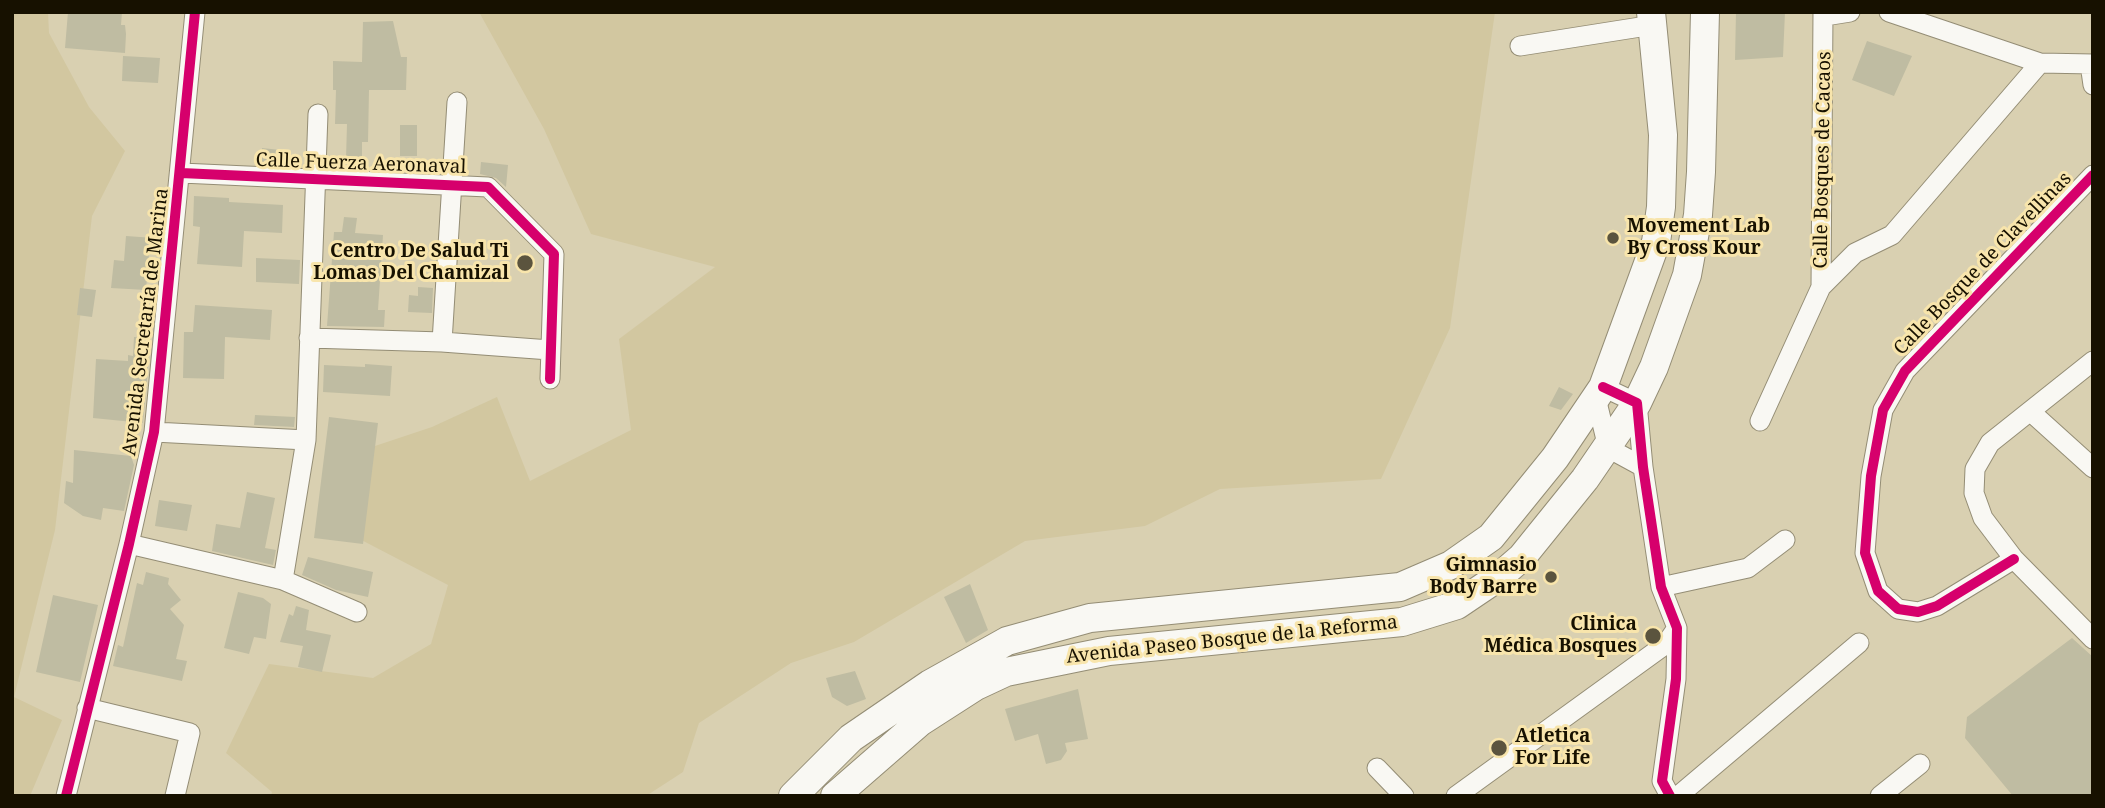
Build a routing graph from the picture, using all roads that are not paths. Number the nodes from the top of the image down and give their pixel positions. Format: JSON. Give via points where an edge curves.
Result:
{"nodes":[{"id":1,"x":195,"y":12,"type":"edge"},
{"id":2,"x":1850,"y":12,"type":"edge"},
{"id":3,"x":1889,"y":12,"type":"edge"},
{"id":4,"x":1824,"y":14,"type":"edge"},
{"id":5,"x":1704,"y":15,"type":"edge"},
{"id":6,"x":1652,"y":19,"type":"edge"},
{"id":7,"x":1520,"y":46,"type":"dead end"},
{"id":8,"x":2040,"y":63,"type":"junction"},
{"id":9,"x":2091,"y":64,"type":"edge"},
{"id":10,"x":2093,"y":85,"type":"edge"},
{"id":11,"x":457,"y":102,"type":"dead end"},
{"id":12,"x":318,"y":114,"type":"dead end"},
{"id":13,"x":181,"y":173,"type":"junction"},
{"id":14,"x":2093,"y":175,"type":"edge"},
{"id":15,"x":314,"y":180,"type":"junction"},
{"id":16,"x":452,"y":185,"type":"junction"},
{"id":17,"x":1821,"y":287,"type":"junction"},
{"id":18,"x":309,"y":338,"type":"junction"},
{"id":19,"x":442,"y":342,"type":"junction"},
{"id":20,"x":550,"y":350,"type":"junction"},
{"id":21,"x":2093,"y":361,"type":"edge"},
{"id":22,"x":550,"y":379,"type":"dead end"},
{"id":23,"x":1600,"y":393,"type":"junction"},
{"id":24,"x":1637,"y":403,"type":"junction"},
{"id":25,"x":2031,"y":412,"type":"junction"},
{"id":26,"x":1760,"y":421,"type":"dead end"},
{"id":27,"x":153,"y":432,"type":"junction"},
{"id":28,"x":1571,"y":436,"type":"junction"},
{"id":29,"x":306,"y":440,"type":"junction"},
{"id":30,"x":1606,"y":451,"type":"junction"},
{"id":31,"x":1643,"y":467,"type":"junction"},
{"id":32,"x":2093,"y":468,"type":"edge"},
{"id":33,"x":1785,"y":540,"type":"dead end"},
{"id":34,"x":130,"y":544,"type":"junction"},
{"id":35,"x":2014,"y":559,"type":"junction"},
{"id":36,"x":283,"y":580,"type":"junction"},
{"id":37,"x":1661,"y":587,"type":"junction"},
{"id":38,"x":357,"y":612,"type":"dead end"},
{"id":39,"x":1150,"y":612,"type":"junction"},
{"id":40,"x":1104,"y":617,"type":"junction"},
{"id":41,"x":1677,"y":628,"type":"junction"},
{"id":42,"x":2093,"y":639,"type":"edge"},
{"id":43,"x":1859,"y":643,"type":"dead end"},
{"id":44,"x":1148,"y":649,"type":"junction"},
{"id":45,"x":1109,"y":651,"type":"junction"},
{"id":46,"x":87,"y":708,"type":"junction"},
{"id":47,"x":1920,"y":764,"type":"dead end"},
{"id":48,"x":1377,"y":768,"type":"dead end"},
{"id":49,"x":66,"y":796,"type":"edge"},
{"id":50,"x":175,"y":796,"type":"edge"},
{"id":51,"x":793,"y":796,"type":"edge"},
{"id":52,"x":835,"y":796,"type":"edge"},
{"id":53,"x":1404,"y":796,"type":"edge"},
{"id":54,"x":1456,"y":796,"type":"edge"},
{"id":55,"x":1670,"y":796,"type":"edge"},
{"id":56,"x":1678,"y":796,"type":"edge"},
{"id":57,"x":1880,"y":796,"type":"edge"}],
"edges":[{"from":1,"to":13,"type":"street","name":"Avenida Secretaría de Marina"},
{"from":2,"to":4,"type":"street"},
{"from":3,"to":8,"type":"street"},
{"from":4,"to":17,"type":"street","name":"Calle Bosques de Cacaos"},
{"from":5,"to":24,"type":"main road","name":"Avenida Paseo Bosque de la Reforma","via":[[1701,172],[1692,250],[1664,342]]},
{"from":6,"to":7,"type":"street"},
{"from":6,"to":23,"type":"main road","name":"Avenida Paseo Bosque de la Reforma","via":[[1663,135],[1661,207],[1649,264]]},
{"from":8,"to":9,"type":"street"},
{"from":8,"to":17,"type":"street","via":[[1892,235],[1855,253]]},
{"from":9,"to":10,"type":"street"},
{"from":11,"to":16,"type":"street"},
{"from":12,"to":15,"type":"street"},
{"from":13,"to":15,"type":"street","name":"Calle Fuerza Aeronaval"},
{"from":13,"to":27,"type":"street","name":"Avenida Secretaría de Marina"},
{"from":14,"to":35,"type":"street","name":"Calle Bosque de Clavellinas","via":[[1905,372],[1883,410],[1871,476],[1865,553],[1878,591],[1898,609],[1918,612],[1937,606]]},
{"from":15,"to":16,"type":"street","name":"Calle Fuerza Aeronaval"},
{"from":15,"to":18,"type":"street"},
{"from":16,"to":19,"type":"street"},
{"from":16,"to":20,"type":"street","name":"Calle Fuerza Aeronaval","via":[[488,187],[554,254]]},
{"from":17,"to":26,"type":"street","name":"Calle Bosques de Cacaos"},
{"from":18,"to":19,"type":"street"},
{"from":18,"to":29,"type":"street"},
{"from":19,"to":20,"type":"street"},
{"from":20,"to":22,"type":"street","name":"Calle Fuerza Aeronaval"},
{"from":21,"to":25,"type":"street"},
{"from":23,"to":24,"type":"street"},
{"from":23,"to":28,"type":"main road","name":"Avenida Paseo Bosque de la Reforma"},
{"from":23,"to":30,"type":"street"},
{"from":24,"to":30,"type":"main road","name":"Avenida Paseo Bosque de la Reforma"},
{"from":24,"to":31,"type":"street"},
{"from":25,"to":32,"type":"street"},
{"from":25,"to":35,"type":"street","via":[[1990,443],[1975,469],[1974,493],[1983,518]]},
{"from":27,"to":29,"type":"street"},
{"from":27,"to":34,"type":"street","name":"Avenida Secretaría de Marina"},
{"from":28,"to":30,"type":"main road","via":[[1581,432],[1594,435]]},
{"from":28,"to":39,"type":"main road","name":"Avenida Paseo Bosque de la Reforma","via":[[1491,537],[1429,577],[1375,591]]},
{"from":29,"to":36,"type":"street"},
{"from":30,"to":31,"type":"street"},
{"from":30,"to":44,"type":"main road","name":"Avenida Paseo Bosque de la Reforma","via":[[1522,557],[1457,605],[1373,627]]},
{"from":31,"to":37,"type":"street"},
{"from":33,"to":37,"type":"street","via":[[1748,568]]},
{"from":34,"to":36,"type":"street"},
{"from":34,"to":46,"type":"street","name":"Avenida Secretaría de Marina"},
{"from":35,"to":42,"type":"street"},
{"from":36,"to":38,"type":"street"},
{"from":37,"to":41,"type":"street"},
{"from":39,"to":40,"type":"main road","name":"Avenida Paseo Bosque de la Reforma"},
{"from":39,"to":44,"type":"main road","via":[[1138,631],[1140,643]]},
{"from":40,"to":45,"type":"main road","via":[[1120,625],[1122,634]]},
{"from":40,"to":51,"type":"main road","name":"Avenida Paseo Bosque de la Reforma","via":[[1007,641],[930,684],[851,737]]},
{"from":41,"to":54,"type":"street","via":[[1666,644]]},
{"from":41,"to":55,"type":"street","via":[[1676,678],[1662,781]]},
{"from":43,"to":56,"type":"street"},
{"from":44,"to":45,"type":"main road","name":"Avenida Paseo Bosque de la Reforma"},
{"from":45,"to":52,"type":"main road","name":"Avenida Paseo Bosque de la Reforma","via":[[1040,663],[976,686],[920,722]]},
{"from":46,"to":49,"type":"street","name":"Avenida Secretaría de Marina"},
{"from":46,"to":50,"type":"street","via":[[190,733]]},
{"from":47,"to":57,"type":"street"},
{"from":48,"to":53,"type":"street"}]}
